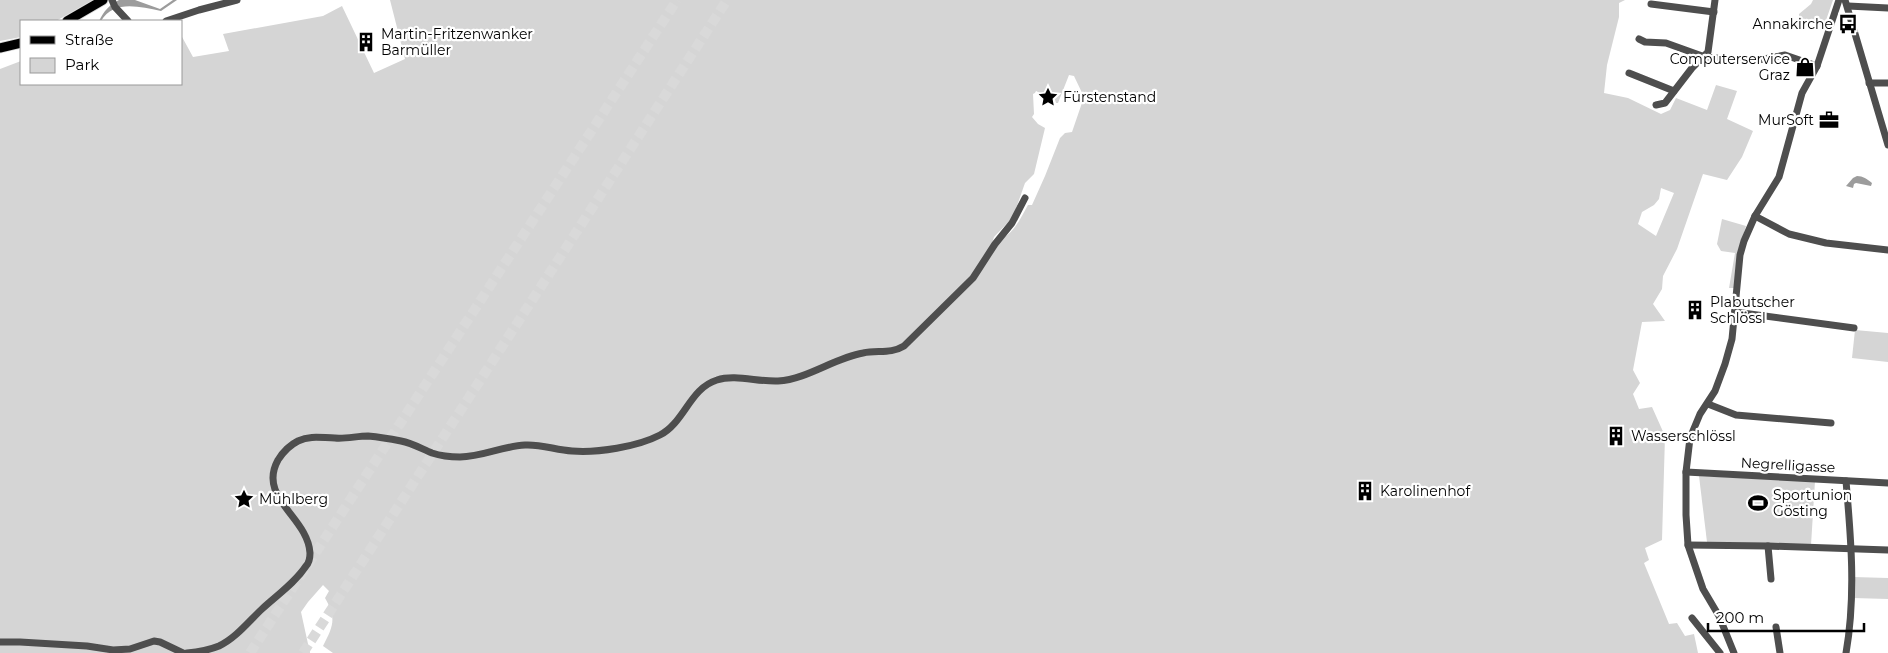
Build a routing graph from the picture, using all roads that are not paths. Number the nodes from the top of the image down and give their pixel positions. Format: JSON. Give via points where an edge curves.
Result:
{"nodes":[{"id":1,"x":103,"y":0,"type":"edge"},
{"id":2,"x":237,"y":0,"type":"edge"},
{"id":3,"x":1715,"y":0,"type":"edge"},
{"id":4,"x":1839,"y":0,"type":"edge"},
{"id":5,"x":114,"y":3,"type":"edge"},
{"id":6,"x":1847,"y":3,"type":"edge"},
{"id":7,"x":1651,"y":4,"type":"dead end"},
{"id":8,"x":1888,"y":8,"type":"edge"},
{"id":9,"x":1714,"y":12,"type":"junction"},
{"id":10,"x":69,"y":20,"type":"edge"},
{"id":11,"x":127,"y":20,"type":"edge"},
{"id":12,"x":169,"y":20,"type":"edge"},
{"id":13,"x":1638,"y":39,"type":"dead end"},
{"id":14,"x":20,"y":43,"type":"edge"},
{"id":15,"x":0,"y":48,"type":"edge"},
{"id":16,"x":1705,"y":57,"type":"junction"},
{"id":17,"x":1817,"y":66,"type":"junction"},
{"id":18,"x":1629,"y":73,"type":"dead end"},
{"id":19,"x":1869,"y":83,"type":"junction"},
{"id":20,"x":1888,"y":83,"type":"edge"},
{"id":21,"x":1674,"y":92,"type":"junction"},
{"id":22,"x":1656,"y":105,"type":"dead end"},
{"id":23,"x":1888,"y":145,"type":"edge"},
{"id":24,"x":1025,"y":198,"type":"dead end"},
{"id":25,"x":1755,"y":216,"type":"junction"},
{"id":26,"x":1888,"y":250,"type":"edge"},
{"id":27,"x":1735,"y":312,"type":"junction"},
{"id":28,"x":1854,"y":328,"type":"dead end"},
{"id":29,"x":1708,"y":404,"type":"junction"},
{"id":30,"x":1831,"y":423,"type":"dead end"},
{"id":31,"x":1686,"y":472,"type":"junction"},
{"id":32,"x":1846,"y":481,"type":"junction"},
{"id":33,"x":1888,"y":483,"type":"edge"},
{"id":34,"x":1688,"y":546,"type":"junction"},
{"id":35,"x":1768,"y":546,"type":"junction"},
{"id":36,"x":1851,"y":548,"type":"junction"},
{"id":37,"x":1888,"y":550,"type":"edge"},
{"id":38,"x":1771,"y":580,"type":"dead end"},
{"id":39,"x":1692,"y":618,"type":"dead end"},
{"id":40,"x":1776,"y":628,"type":"dead end"},
{"id":41,"x":0,"y":642,"type":"edge"},
{"id":42,"x":183,"y":653,"type":"edge"},
{"id":43,"x":187,"y":653,"type":"edge"},
{"id":44,"x":1720,"y":653,"type":"edge"},
{"id":45,"x":1734,"y":653,"type":"edge"},
{"id":46,"x":1780,"y":653,"type":"edge"},
{"id":47,"x":1846,"y":653,"type":"edge"}],
"edges":[{"from":1,"to":10,"type":"main road"},
{"from":2,"to":12,"type":"street"},
{"from":3,"to":9,"type":"street"},
{"from":4,"to":17,"type":"street"},
{"from":5,"to":11,"type":"street"},
{"from":6,"to":8,"type":"street"},
{"from":6,"to":19,"type":"street"},
{"from":7,"to":9,"type":"street"},
{"from":9,"to":16,"type":"street"},
{"from":13,"to":16,"type":"street","via":[[1665,43]]},
{"from":14,"to":15,"type":"main road"},
{"from":16,"to":17,"type":"street","via":[[1753,61],[1785,55]]},
{"from":16,"to":21,"type":"street"},
{"from":17,"to":25,"type":"street","via":[[1802,93],[1779,177]]},
{"from":18,"to":21,"type":"street"},
{"from":19,"to":20,"type":"street"},
{"from":19,"to":23,"type":"street"},
{"from":21,"to":22,"type":"street","via":[[1665,103]]},
{"from":24,"to":43,"type":"street","via":[[1012,223],[973,278],[904,346],[896,350],[864,352],[794,379],[716,380],[703,387],[666,432],[645,441],[585,452],[526,445],[460,457],[434,454],[405,442],[371,436],[311,436],[299,440],[280,457],[273,483],[275,493],[304,533],[310,552],[308,564],[233,637],[220,646]]},
{"from":25,"to":26,"type":"street","via":[[1789,234],[1825,243]]},
{"from":25,"to":27,"type":"street","via":[[1740,255]]},
{"from":27,"to":28,"type":"street"},
{"from":27,"to":29,"type":"street","via":[[1725,364]]},
{"from":29,"to":30,"type":"street","via":[[1736,415]]},
{"from":29,"to":31,"type":"street","via":[[1690,438]]},
{"from":31,"to":32,"type":"street","name":"Negrelligasse"},
{"from":31,"to":34,"type":"street"},
{"from":32,"to":33,"type":"street","name":"Negrelligasse"},
{"from":32,"to":36,"type":"street"},
{"from":34,"to":35,"type":"street"},
{"from":34,"to":45,"type":"street","via":[[1703,589],[1719,616]]},
{"from":35,"to":36,"type":"street"},
{"from":35,"to":38,"type":"street"},
{"from":36,"to":37,"type":"street"},
{"from":36,"to":47,"type":"street","via":[[1851,628]]},
{"from":39,"to":44,"type":"street"},
{"from":40,"to":46,"type":"street"},
{"from":41,"to":42,"type":"street","via":[[112,650],[130,649],[154,641]]}]}
